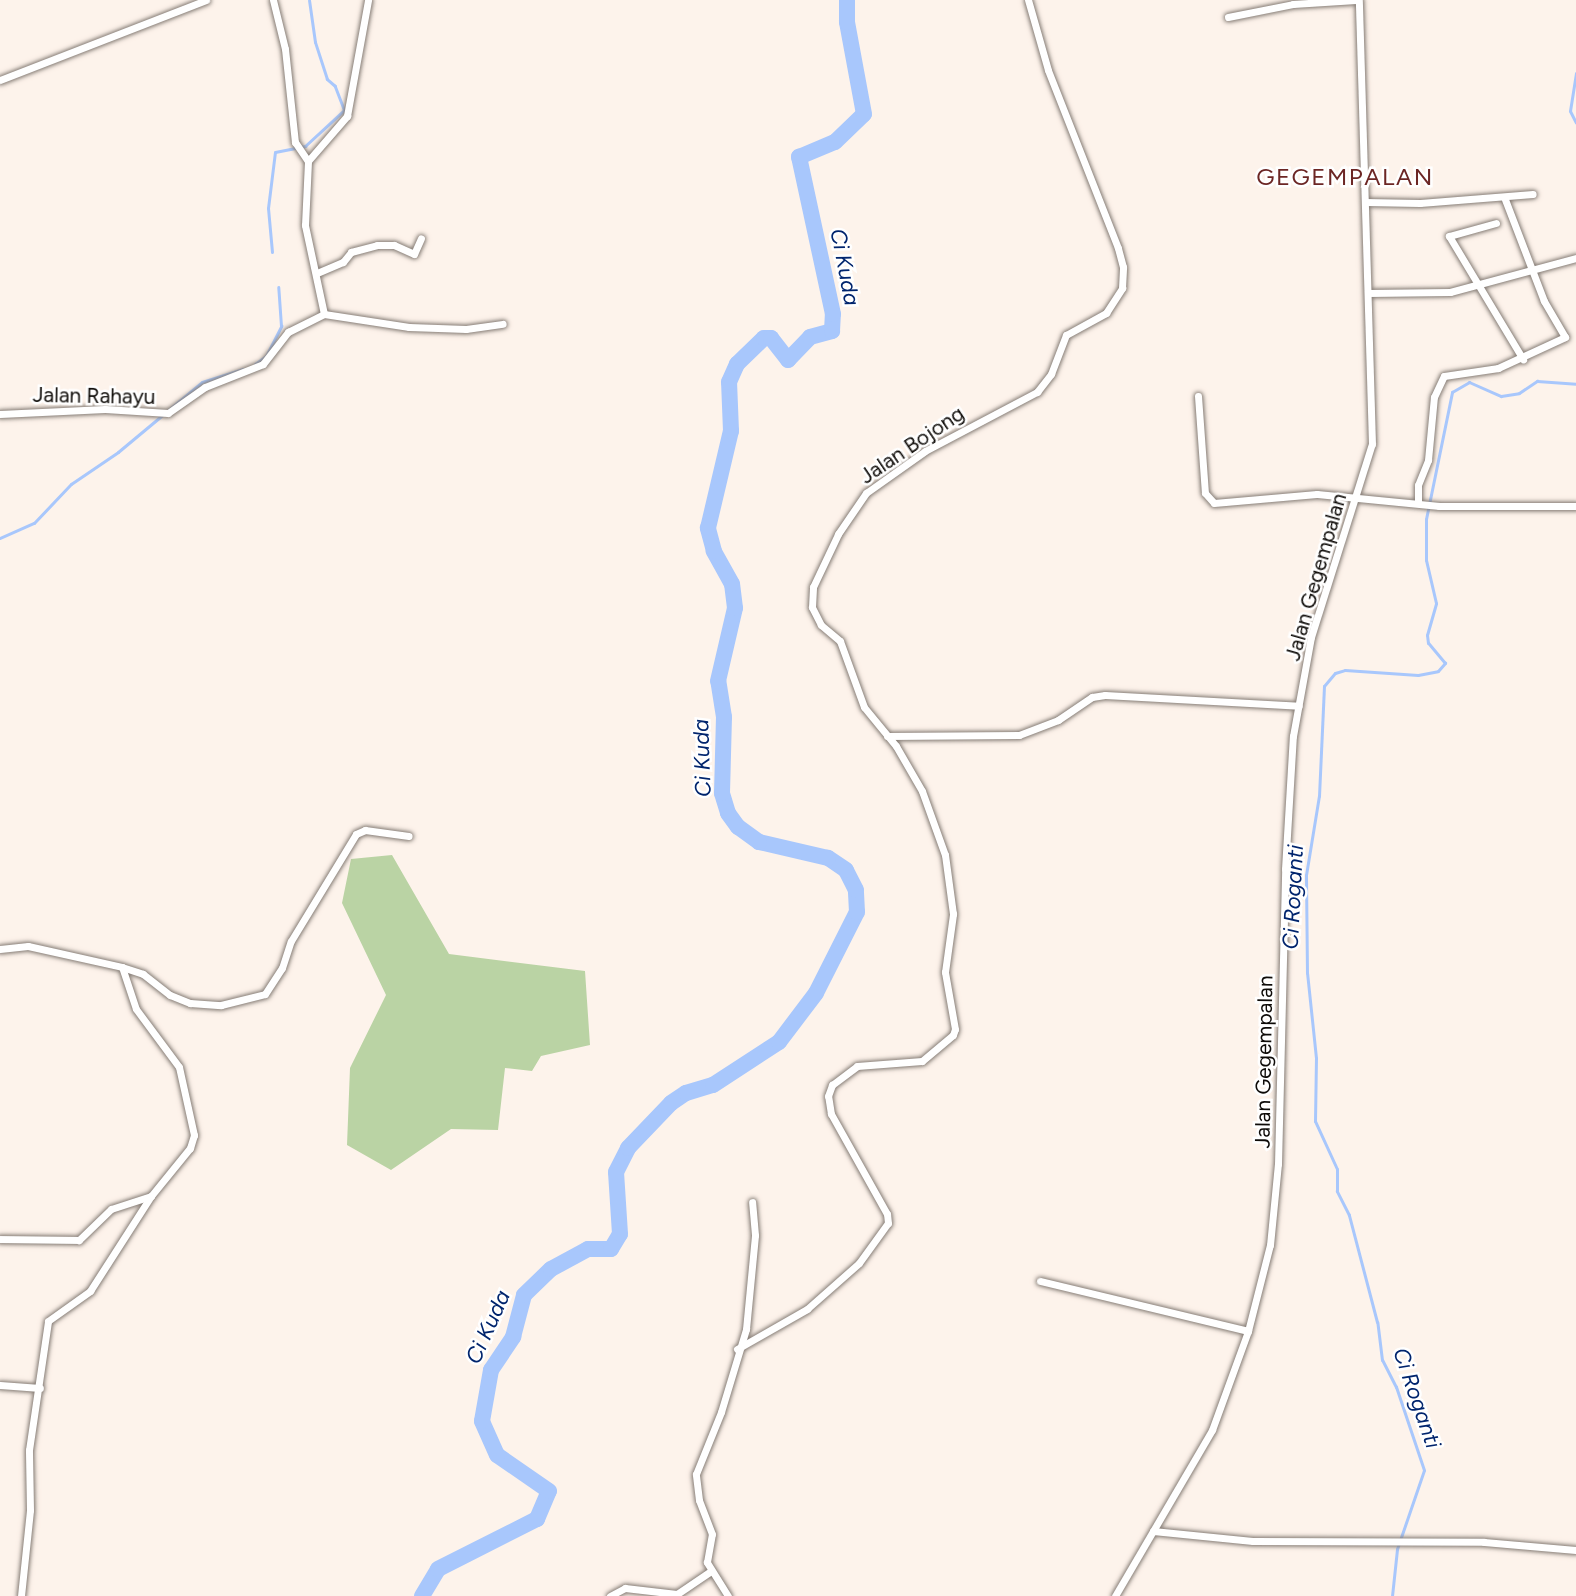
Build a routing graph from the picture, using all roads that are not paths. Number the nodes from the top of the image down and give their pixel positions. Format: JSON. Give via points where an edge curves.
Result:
{"nodes":[{"id":1,"x":206,"y":0,"type":"edge"},
{"id":2,"x":273,"y":0,"type":"edge"},
{"id":3,"x":368,"y":0,"type":"edge"},
{"id":4,"x":1028,"y":0,"type":"edge"},
{"id":5,"x":1357,"y":0,"type":"edge"},
{"id":6,"x":1228,"y":17,"type":"dead end"},
{"id":7,"x":0,"y":80,"type":"edge"},
{"id":8,"x":308,"y":161,"type":"junction"},
{"id":9,"x":1533,"y":194,"type":"dead end"},
{"id":10,"x":1504,"y":197,"type":"junction"},
{"id":11,"x":1365,"y":202,"type":"junction"},
{"id":12,"x":1496,"y":223,"type":"dead end"},
{"id":13,"x":422,"y":238,"type":"dead end"},
{"id":14,"x":1576,"y":258,"type":"edge"},
{"id":15,"x":1532,"y":269,"type":"junction"},
{"id":16,"x":317,"y":273,"type":"junction"},
{"id":17,"x":1481,"y":287,"type":"junction"},
{"id":18,"x":1368,"y":294,"type":"junction"},
{"id":19,"x":324,"y":314,"type":"junction"},
{"id":20,"x":503,"y":324,"type":"dead end"},
{"id":21,"x":1523,"y":359,"type":"junction"},
{"id":22,"x":1198,"y":396,"type":"dead end"},
{"id":23,"x":0,"y":414,"type":"edge"},
{"id":24,"x":1356,"y":496,"type":"junction"},
{"id":25,"x":1421,"y":503,"type":"junction"},
{"id":26,"x":1576,"y":506,"type":"edge"},
{"id":27,"x":1299,"y":706,"type":"junction"},
{"id":28,"x":887,"y":736,"type":"junction"},
{"id":29,"x":409,"y":836,"type":"dead end"},
{"id":30,"x":0,"y":949,"type":"edge"},
{"id":31,"x":122,"y":967,"type":"junction"},
{"id":32,"x":151,"y":1196,"type":"junction"},
{"id":33,"x":752,"y":1202,"type":"dead end"},
{"id":34,"x":0,"y":1239,"type":"edge"},
{"id":35,"x":1040,"y":1281,"type":"dead end"},
{"id":36,"x":1248,"y":1331,"type":"junction"},
{"id":37,"x":737,"y":1349,"type":"junction"},
{"id":38,"x":0,"y":1385,"type":"edge"},
{"id":39,"x":40,"y":1388,"type":"junction"},
{"id":40,"x":1153,"y":1531,"type":"junction"},
{"id":41,"x":1576,"y":1550,"type":"edge"},
{"id":42,"x":711,"y":1571,"type":"junction"},
{"id":43,"x":21,"y":1596,"type":"edge"},
{"id":44,"x":610,"y":1596,"type":"edge"},
{"id":45,"x":728,"y":1596,"type":"edge"},
{"id":46,"x":1115,"y":1596,"type":"edge"}],
"edges":[{"from":1,"to":7,"type":"street"},
{"from":2,"to":8,"type":"street","via":[[285,49],[297,148]]},
{"from":3,"to":8,"type":"street","via":[[347,116]]},
{"from":4,"to":28,"type":"street","name":"Jalan Bojong","via":[[1048,70],[1118,248],[1123,267],[1122,288],[1106,313],[1066,335],[1051,374],[1037,392],[925,451],[866,493],[821,565],[810,597],[812,607],[821,625],[840,641],[864,707]]},
{"from":5,"to":6,"type":"street","via":[[1293,4]]},
{"from":5,"to":11,"type":"street","name":"Jalan Gegempalan"},
{"from":8,"to":16,"type":"street","via":[[304,217]]},
{"from":9,"to":10,"type":"street"},
{"from":10,"to":11,"type":"street"},
{"from":10,"to":15,"type":"street"},
{"from":11,"to":18,"type":"street","name":"Jalan Gegempalan"},
{"from":12,"to":17,"type":"street","via":[[1449,235]]},
{"from":13,"to":16,"type":"street","via":[[414,254],[399,246],[377,245],[351,252],[343,262]]},
{"from":14,"to":15,"type":"street"},
{"from":15,"to":17,"type":"street"},
{"from":15,"to":21,"type":"street","via":[[1544,302],[1566,335]]},
{"from":16,"to":19,"type":"street"},
{"from":17,"to":18,"type":"street","via":[[1450,292]]},
{"from":17,"to":21,"type":"street"},
{"from":18,"to":24,"type":"street","name":"Jalan Gegempalan","via":[[1372,444]]},
{"from":19,"to":20,"type":"street","via":[[410,327]]},
{"from":19,"to":23,"type":"street","name":"Jalan Rahayu","via":[[288,332],[263,364],[205,387],[177,410],[159,414],[105,409]]},
{"from":21,"to":25,"type":"street","via":[[1498,368],[1450,373],[1440,380],[1434,398],[1428,460],[1418,485]]},
{"from":22,"to":24,"type":"street","via":[[1205,493],[1210,502],[1317,494]]},
{"from":24,"to":25,"type":"street"},
{"from":24,"to":27,"type":"street","name":"Jalan Gegempalan","via":[[1311,637]]},
{"from":25,"to":26,"type":"street"},
{"from":27,"to":28,"type":"street","via":[[1105,695],[1092,697],[1058,720],[1019,735]]},
{"from":27,"to":36,"type":"street","name":"Jalan Gegempalan","via":[[1293,736],[1285,869],[1278,1164],[1270,1245]]},
{"from":28,"to":37,"type":"street","name":"Jalan Bojong","via":[[922,791],[945,855],[953,914],[945,972],[955,1029],[953,1035],[922,1060],[857,1066],[832,1085],[828,1096],[834,1120],[888,1223],[859,1263],[807,1309]]},
{"from":29,"to":31,"type":"street","via":[[365,830],[356,834],[291,940],[282,968],[265,994],[221,1005],[190,1003],[170,995],[143,974]]},
{"from":30,"to":31,"type":"street","via":[[28,946]]},
{"from":31,"to":32,"type":"street","via":[[136,1009],[179,1067],[194,1135],[190,1148]]},
{"from":32,"to":34,"type":"street","via":[[111,1209],[79,1240]]},
{"from":32,"to":39,"type":"street","via":[[90,1291],[48,1322]]},
{"from":33,"to":37,"type":"street","via":[[756,1220],[749,1310]]},
{"from":35,"to":36,"type":"street"},
{"from":36,"to":40,"type":"street","name":"Jalan Gegempalan","via":[[1203,1448]]},
{"from":37,"to":42,"type":"street","via":[[720,1412],[696,1474],[699,1500],[712,1534],[706,1558]]},
{"from":38,"to":39,"type":"street"},
{"from":39,"to":43,"type":"street","via":[[29,1450],[30,1510]]},
{"from":40,"to":41,"type":"street","via":[[1253,1541],[1525,1543]]},
{"from":40,"to":46,"type":"street","name":"Jalan Gegempalan"},
{"from":42,"to":44,"type":"street","via":[[677,1594],[625,1588]]},
{"from":42,"to":45,"type":"street"}]}
